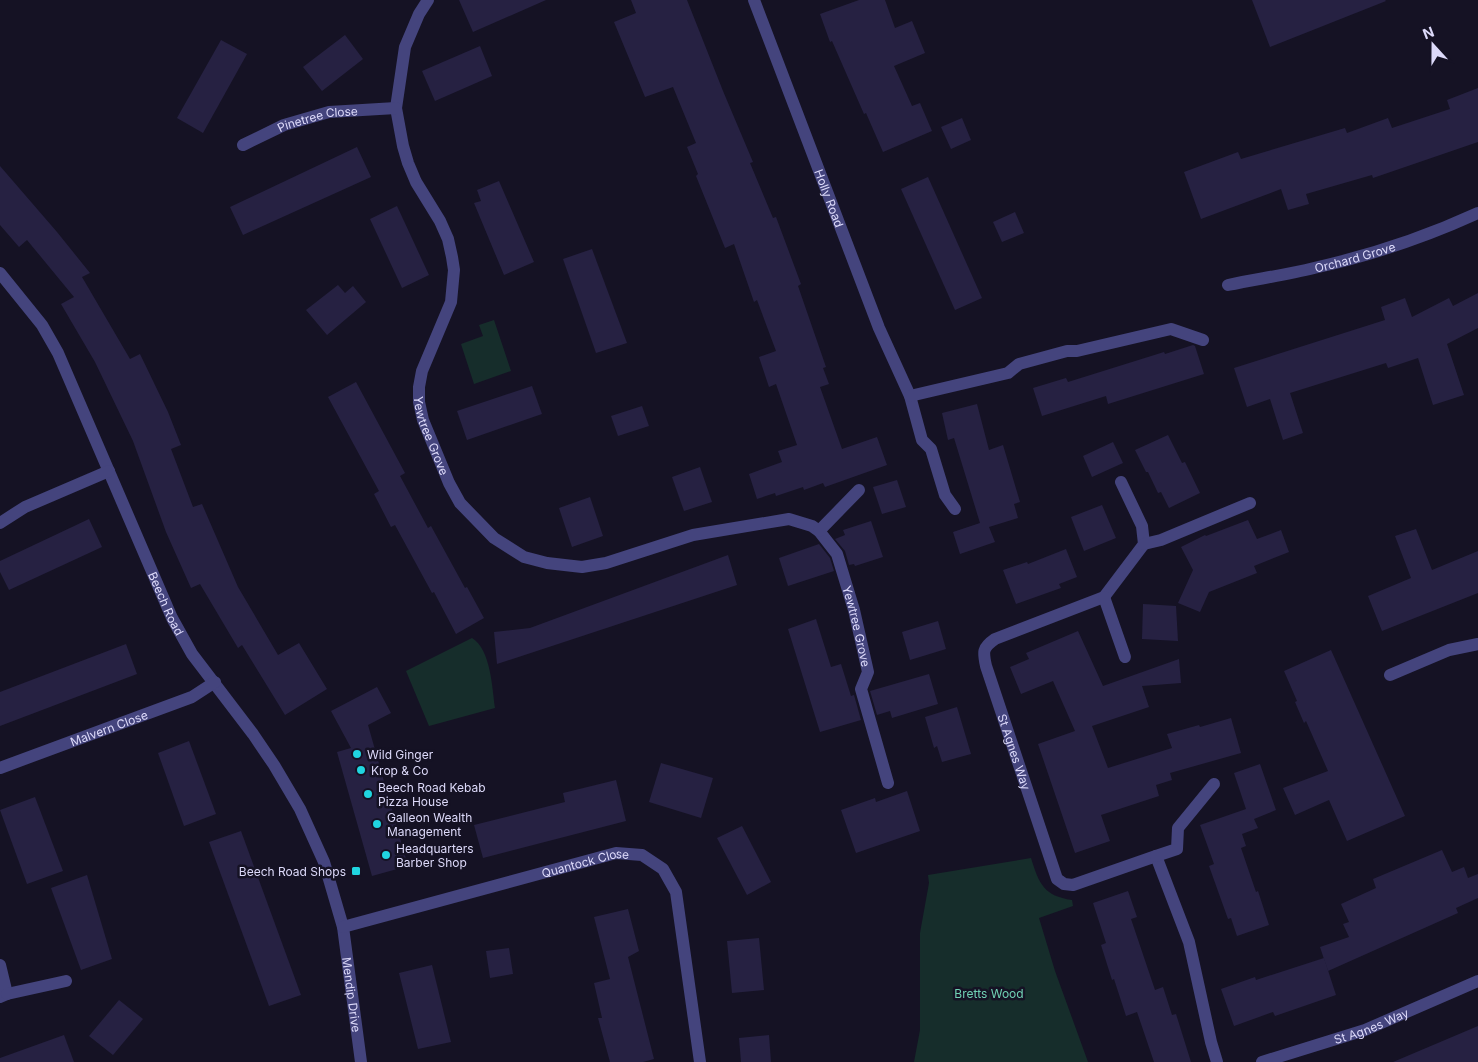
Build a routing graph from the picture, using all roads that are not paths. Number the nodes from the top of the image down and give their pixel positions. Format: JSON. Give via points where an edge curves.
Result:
{"nodes":[{"id":1,"x":428,"y":0,"type":"edge"},
{"id":2,"x":754,"y":0,"type":"edge"},
{"id":3,"x":396,"y":108,"type":"junction"},
{"id":4,"x":244,"y":146,"type":"dead end"},
{"id":5,"x":1478,"y":213,"type":"edge"},
{"id":6,"x":0,"y":273,"type":"edge"},
{"id":7,"x":1228,"y":285,"type":"dead end"},
{"id":8,"x":1203,"y":340,"type":"dead end"},
{"id":9,"x":910,"y":396,"type":"junction"},
{"id":10,"x":109,"y":471,"type":"junction"},
{"id":11,"x":1121,"y":482,"type":"dead end"},
{"id":12,"x":859,"y":490,"type":"dead end"},
{"id":13,"x":1250,"y":503,"type":"dead end"},
{"id":14,"x":955,"y":509,"type":"dead end"},
{"id":15,"x":0,"y":523,"type":"edge"},
{"id":16,"x":819,"y":531,"type":"junction"},
{"id":17,"x":1144,"y":544,"type":"junction"},
{"id":18,"x":1104,"y":597,"type":"junction"},
{"id":19,"x":1478,"y":644,"type":"edge"},
{"id":20,"x":1125,"y":657,"type":"dead end"},
{"id":21,"x":1390,"y":675,"type":"dead end"},
{"id":22,"x":214,"y":682,"type":"junction"},
{"id":23,"x":0,"y":768,"type":"edge"},
{"id":24,"x":888,"y":783,"type":"dead end"},
{"id":25,"x":1214,"y":784,"type":"dead end"},
{"id":26,"x":1156,"y":856,"type":"junction"},
{"id":27,"x":343,"y":927,"type":"junction"},
{"id":28,"x":0,"y":965,"type":"edge"},
{"id":29,"x":66,"y":981,"type":"dead end"},
{"id":30,"x":1478,"y":981,"type":"edge"},
{"id":31,"x":3,"y":995,"type":"edge"},
{"id":32,"x":361,"y":1062,"type":"edge"},
{"id":33,"x":700,"y":1062,"type":"edge"},
{"id":34,"x":1217,"y":1062,"type":"edge"},
{"id":35,"x":1262,"y":1062,"type":"edge"}],
"edges":[{"from":1,"to":3,"type":"street","name":"Yewtree Grove","via":[[405,47]]},
{"from":2,"to":9,"type":"street","name":"Holly Road","via":[[878,328]]},
{"from":3,"to":4,"type":"street","name":"Pinetree Close","via":[[329,112],[284,125]]},
{"from":3,"to":16,"type":"street","name":"Yewtree Grove","via":[[408,163],[448,239],[454,270],[451,302],[422,370],[419,402],[423,420],[449,483],[460,503],[478,523],[494,538],[524,557],[582,567],[606,563],[692,535],[789,519]]},
{"from":5,"to":7,"type":"street","name":"Orchard Grove","via":[[1394,245],[1315,268]]},
{"from":6,"to":10,"type":"street","name":"Beech Road","via":[[42,325],[58,353]]},
{"from":8,"to":9,"type":"street","via":[[1172,328],[1077,351],[1067,350],[1019,364],[1008,372]]},
{"from":9,"to":14,"type":"street","name":"Holly Road","via":[[922,440],[931,449],[945,495]]},
{"from":10,"to":15,"type":"street","via":[[25,507]]},
{"from":10,"to":22,"type":"street","name":"Beech Road","via":[[172,618],[192,654]]},
{"from":11,"to":17,"type":"street","via":[[1142,526]]},
{"from":12,"to":16,"type":"street"},
{"from":13,"to":17,"type":"street"},
{"from":16,"to":24,"type":"street","name":"Yewtree Grove","via":[[837,554],[854,610],[868,672],[861,689]]},
{"from":17,"to":18,"type":"street"},
{"from":18,"to":20,"type":"street"},
{"from":18,"to":26,"type":"street","name":"St Agnes Way","via":[[995,639],[986,645],[983,653],[1057,879],[1073,885]]},
{"from":19,"to":21,"type":"street","via":[[1449,650]]},
{"from":22,"to":23,"type":"street","name":"Malvern Close","via":[[192,697]]},
{"from":22,"to":27,"type":"street","name":"Beech Road","via":[[264,749],[300,809],[324,862]]},
{"from":25,"to":26,"type":"street","name":"St Agnes Way","via":[[1178,828],[1177,849]]},
{"from":26,"to":34,"type":"street","via":[[1189,942]]},
{"from":27,"to":32,"type":"street","name":"Mendip Drive"},
{"from":27,"to":33,"type":"street","name":"Quantock Close","via":[[616,853],[642,855],[663,869],[676,892]]},
{"from":28,"to":31,"type":"street"},
{"from":29,"to":31,"type":"street"},
{"from":30,"to":35,"type":"street","name":"St Agnes Way","via":[[1365,1030]]}]}
